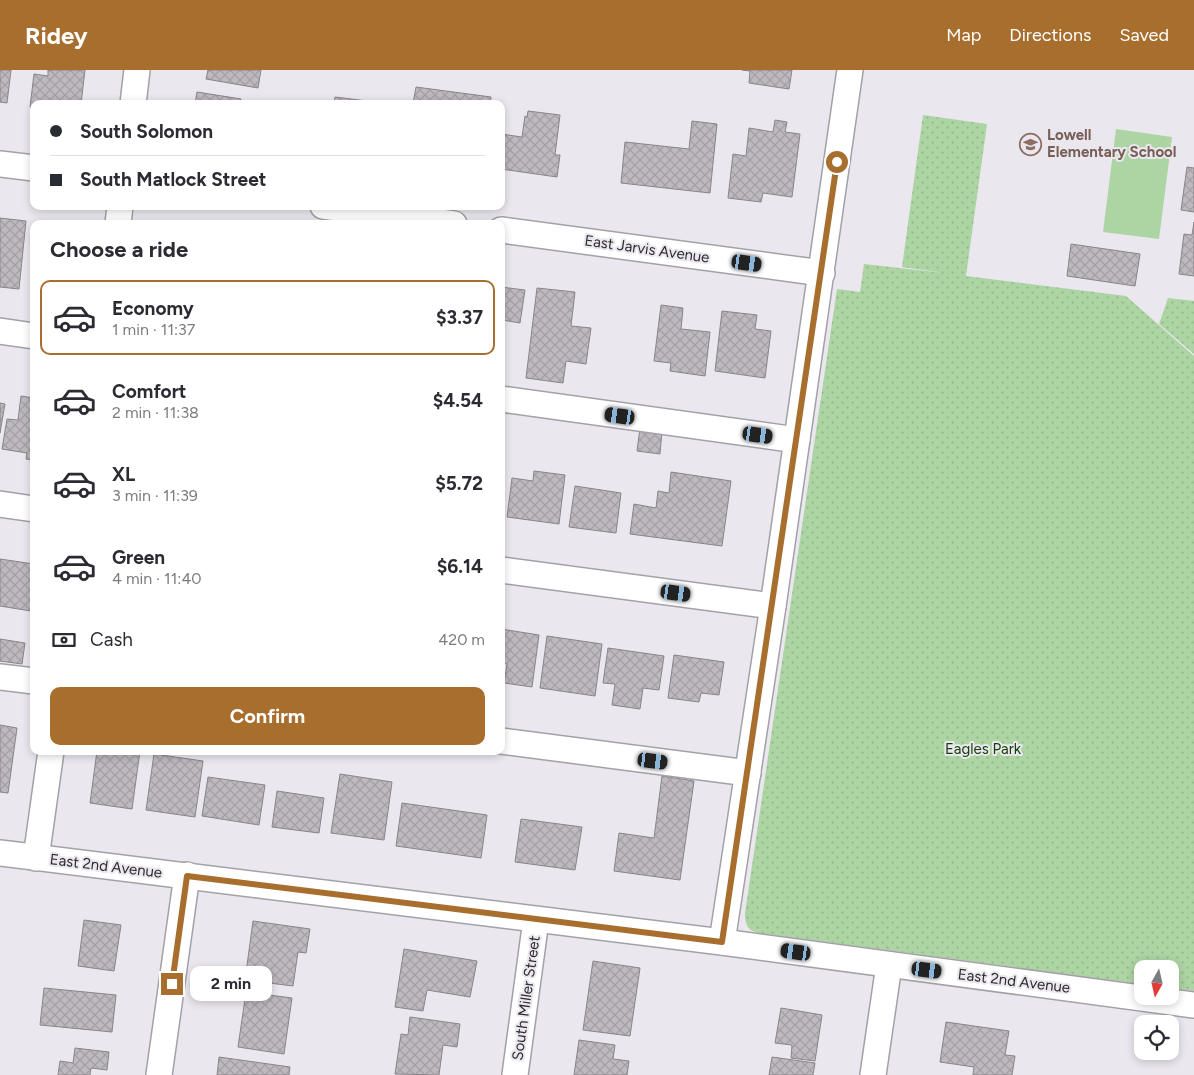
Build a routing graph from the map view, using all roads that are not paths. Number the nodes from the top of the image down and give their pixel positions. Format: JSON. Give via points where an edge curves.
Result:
{"nodes":[{"id":1,"x":137,"y":70,"type":"edge"},
{"id":2,"x":850,"y":70,"type":"edge"},
{"id":3,"x":133,"y":100,"type":"edge"},
{"id":4,"x":0,"y":164,"type":"edge"},
{"id":5,"x":30,"y":168,"type":"edge"},
{"id":6,"x":352,"y":210,"type":"edge"},
{"id":7,"x":425,"y":220,"type":"edge"},
{"id":8,"x":505,"y":231,"type":"edge"},
{"id":9,"x":822,"y":273,"type":"junction"},
{"id":10,"x":0,"y":331,"type":"edge"},
{"id":11,"x":30,"y":335,"type":"edge"},
{"id":12,"x":505,"y":401,"type":"edge"},
{"id":13,"x":797,"y":440,"type":"junction"},
{"id":14,"x":0,"y":504,"type":"edge"},
{"id":15,"x":30,"y":508,"type":"edge"},
{"id":16,"x":505,"y":571,"type":"edge"},
{"id":17,"x":773,"y":606,"type":"junction"},
{"id":18,"x":0,"y":677,"type":"edge"},
{"id":19,"x":30,"y":681,"type":"edge"},
{"id":20,"x":505,"y":742,"type":"edge"},
{"id":21,"x":51,"y":755,"type":"edge"},
{"id":22,"x":748,"y":773,"type":"junction"},
{"id":23,"x":0,"y":853,"type":"edge"},
{"id":24,"x":36,"y":858,"type":"junction"},
{"id":25,"x":187,"y":876,"type":"junction"},
{"id":26,"x":536,"y":920,"type":"junction"},
{"id":27,"x":722,"y":942,"type":"junction"},
{"id":28,"x":889,"y":965,"type":"junction"},
{"id":29,"x":1194,"y":1005,"type":"edge"},
{"id":30,"x":159,"y":1075,"type":"edge"},
{"id":31,"x":515,"y":1075,"type":"edge"},
{"id":32,"x":873,"y":1075,"type":"edge"}],
"edges":[{"from":1,"to":3,"type":"street"},
{"from":2,"to":9,"type":"street"},
{"from":4,"to":5,"type":"street"},
{"from":6,"to":7,"type":"street"},
{"from":8,"to":9,"type":"street","name":"East Jarvis Avenue"},
{"from":9,"to":13,"type":"street"},
{"from":10,"to":11,"type":"street"},
{"from":12,"to":13,"type":"street"},
{"from":13,"to":17,"type":"street"},
{"from":14,"to":15,"type":"street"},
{"from":16,"to":17,"type":"street"},
{"from":17,"to":22,"type":"street"},
{"from":18,"to":19,"type":"street"},
{"from":20,"to":22,"type":"street"},
{"from":21,"to":24,"type":"street"},
{"from":22,"to":27,"type":"street"},
{"from":23,"to":24,"type":"street","name":"East 2nd Avenue"},
{"from":24,"to":25,"type":"street","name":"East 2nd Avenue"},
{"from":25,"to":26,"type":"street","name":"East 2nd Avenue"},
{"from":25,"to":30,"type":"street"},
{"from":26,"to":27,"type":"street","name":"East 2nd Avenue"},
{"from":26,"to":31,"type":"street","name":"South Miller Street"},
{"from":27,"to":28,"type":"street","name":"East 2nd Avenue"},
{"from":28,"to":29,"type":"street","name":"East 2nd Avenue"},
{"from":28,"to":32,"type":"street"}]}
